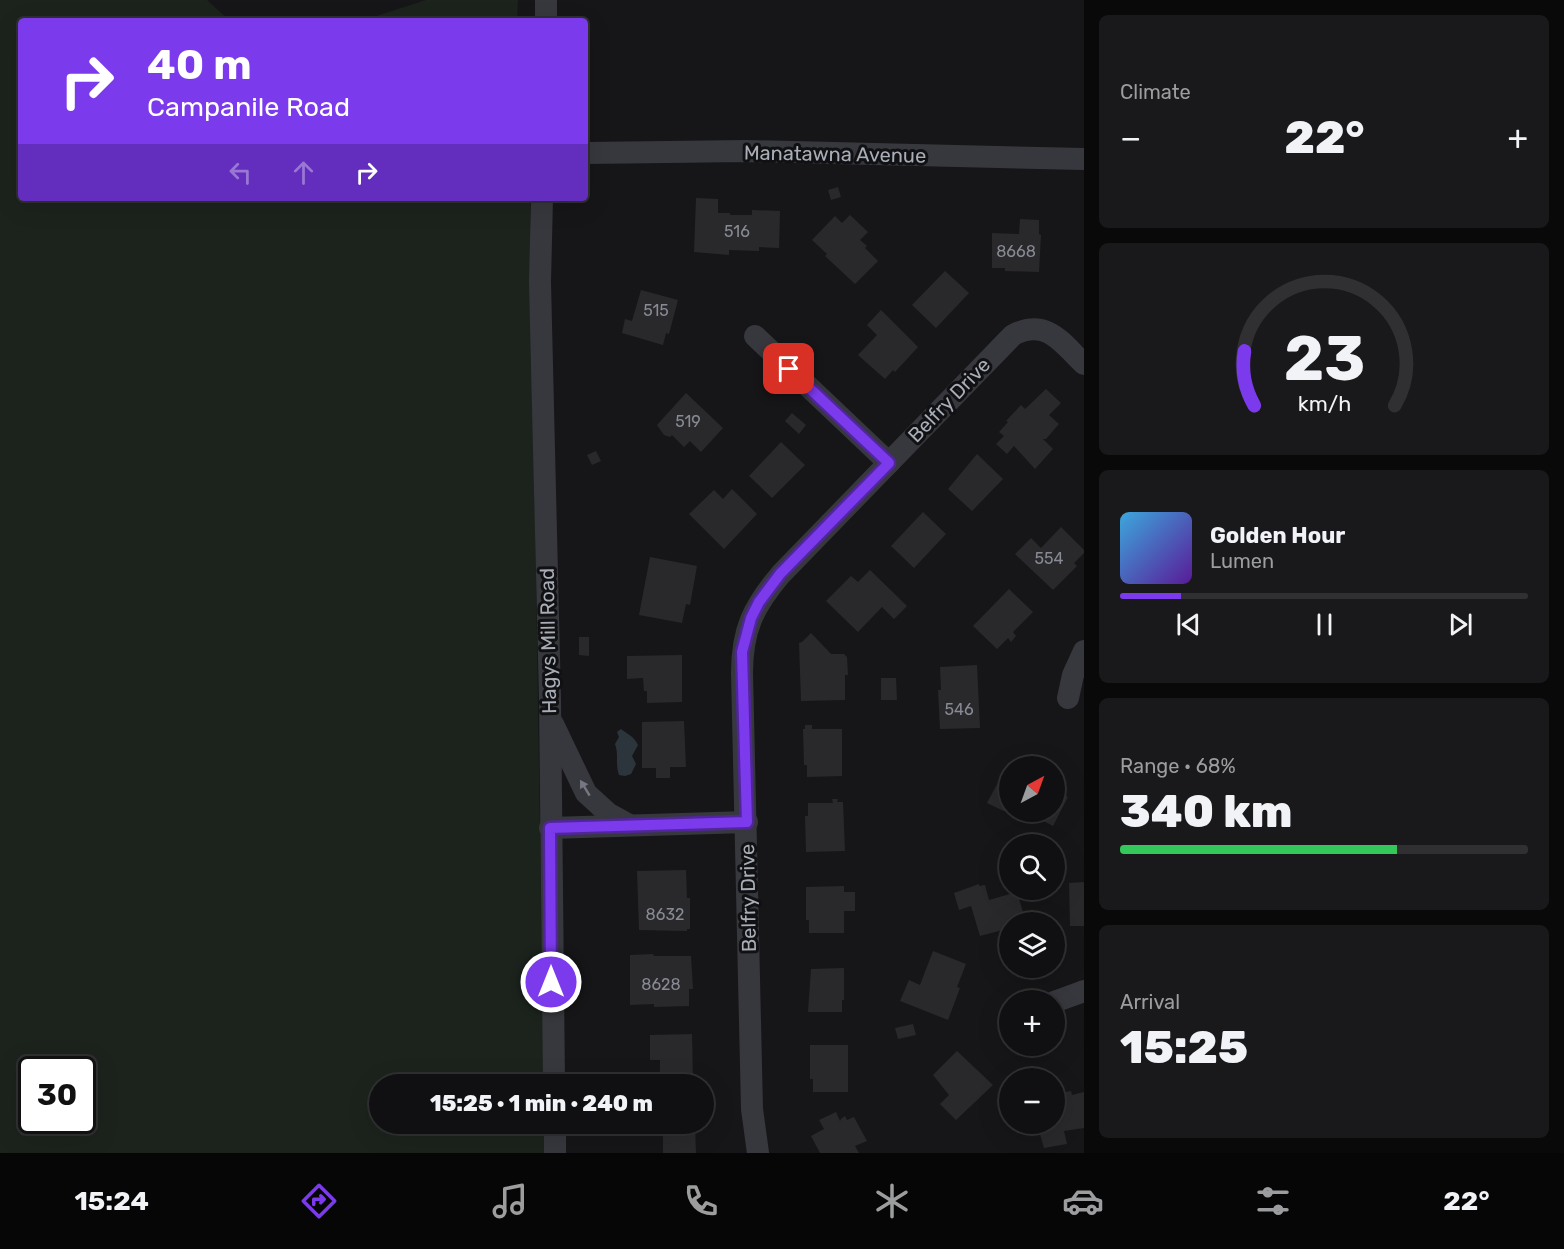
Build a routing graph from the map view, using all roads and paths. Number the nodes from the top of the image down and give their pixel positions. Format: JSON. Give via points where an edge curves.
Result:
{"nodes":[{"id":1,"x":546,"y":0,"type":"edge"},
{"id":2,"x":546,"y":18,"type":"edge"},
{"id":3,"x":588,"y":153,"type":"edge"},
{"id":4,"x":1084,"y":159,"type":"edge"},
{"id":5,"x":542,"y":201,"type":"edge"},
{"id":6,"x":755,"y":336,"type":"dead end"},
{"id":7,"x":1084,"y":364,"type":"edge"},
{"id":8,"x":889,"y":463,"type":"junction"},
{"id":9,"x":1084,"y":651,"type":"edge"},
{"id":10,"x":1068,"y":698,"type":"dead end"},
{"id":11,"x":550,"y":716,"type":"junction"},
{"id":12,"x":747,"y":822,"type":"junction"},
{"id":13,"x":629,"y":825,"type":"junction"},
{"id":14,"x":550,"y":828,"type":"junction"},
{"id":15,"x":1084,"y":991,"type":"edge"},
{"id":16,"x":1065,"y":998,"type":"edge"},
{"id":17,"x":554,"y":1074,"type":"edge"},
{"id":18,"x":555,"y":1134,"type":"edge"},
{"id":19,"x":555,"y":1153,"type":"edge"},
{"id":20,"x":758,"y":1153,"type":"edge"}],
"edges":[{"from":1,"to":2,"type":"street"},
{"from":3,"to":4,"type":"street","name":"Manatawna Avenue"},
{"from":5,"to":11,"type":"street","name":"Hagys Mill Road","via":[[540,282]]},
{"from":6,"to":8,"type":"street"},
{"from":7,"to":8,"type":"street","name":"Belfry Drive","via":[[1050,332],[1032,328],[1013,335]]},
{"from":8,"to":12,"type":"street","name":"Belfry Drive","via":[[780,574],[751,618],[742,652]]},
{"from":9,"to":10,"type":"street"},
{"from":13,"to":11,"type":"street","one_way":true,"via":[[609,814],[586,792]]},
{"from":11,"to":14,"type":"street","name":"Hagys Mill Road"},
{"from":12,"to":13,"type":"street"},
{"from":12,"to":20,"type":"street","name":"Belfry Drive","via":[[752,1109]]},
{"from":13,"to":14,"type":"street"},
{"from":14,"to":17,"type":"street","name":"Hagys Mill Road"},
{"from":15,"to":16,"type":"street"},
{"from":18,"to":19,"type":"street"}]}
